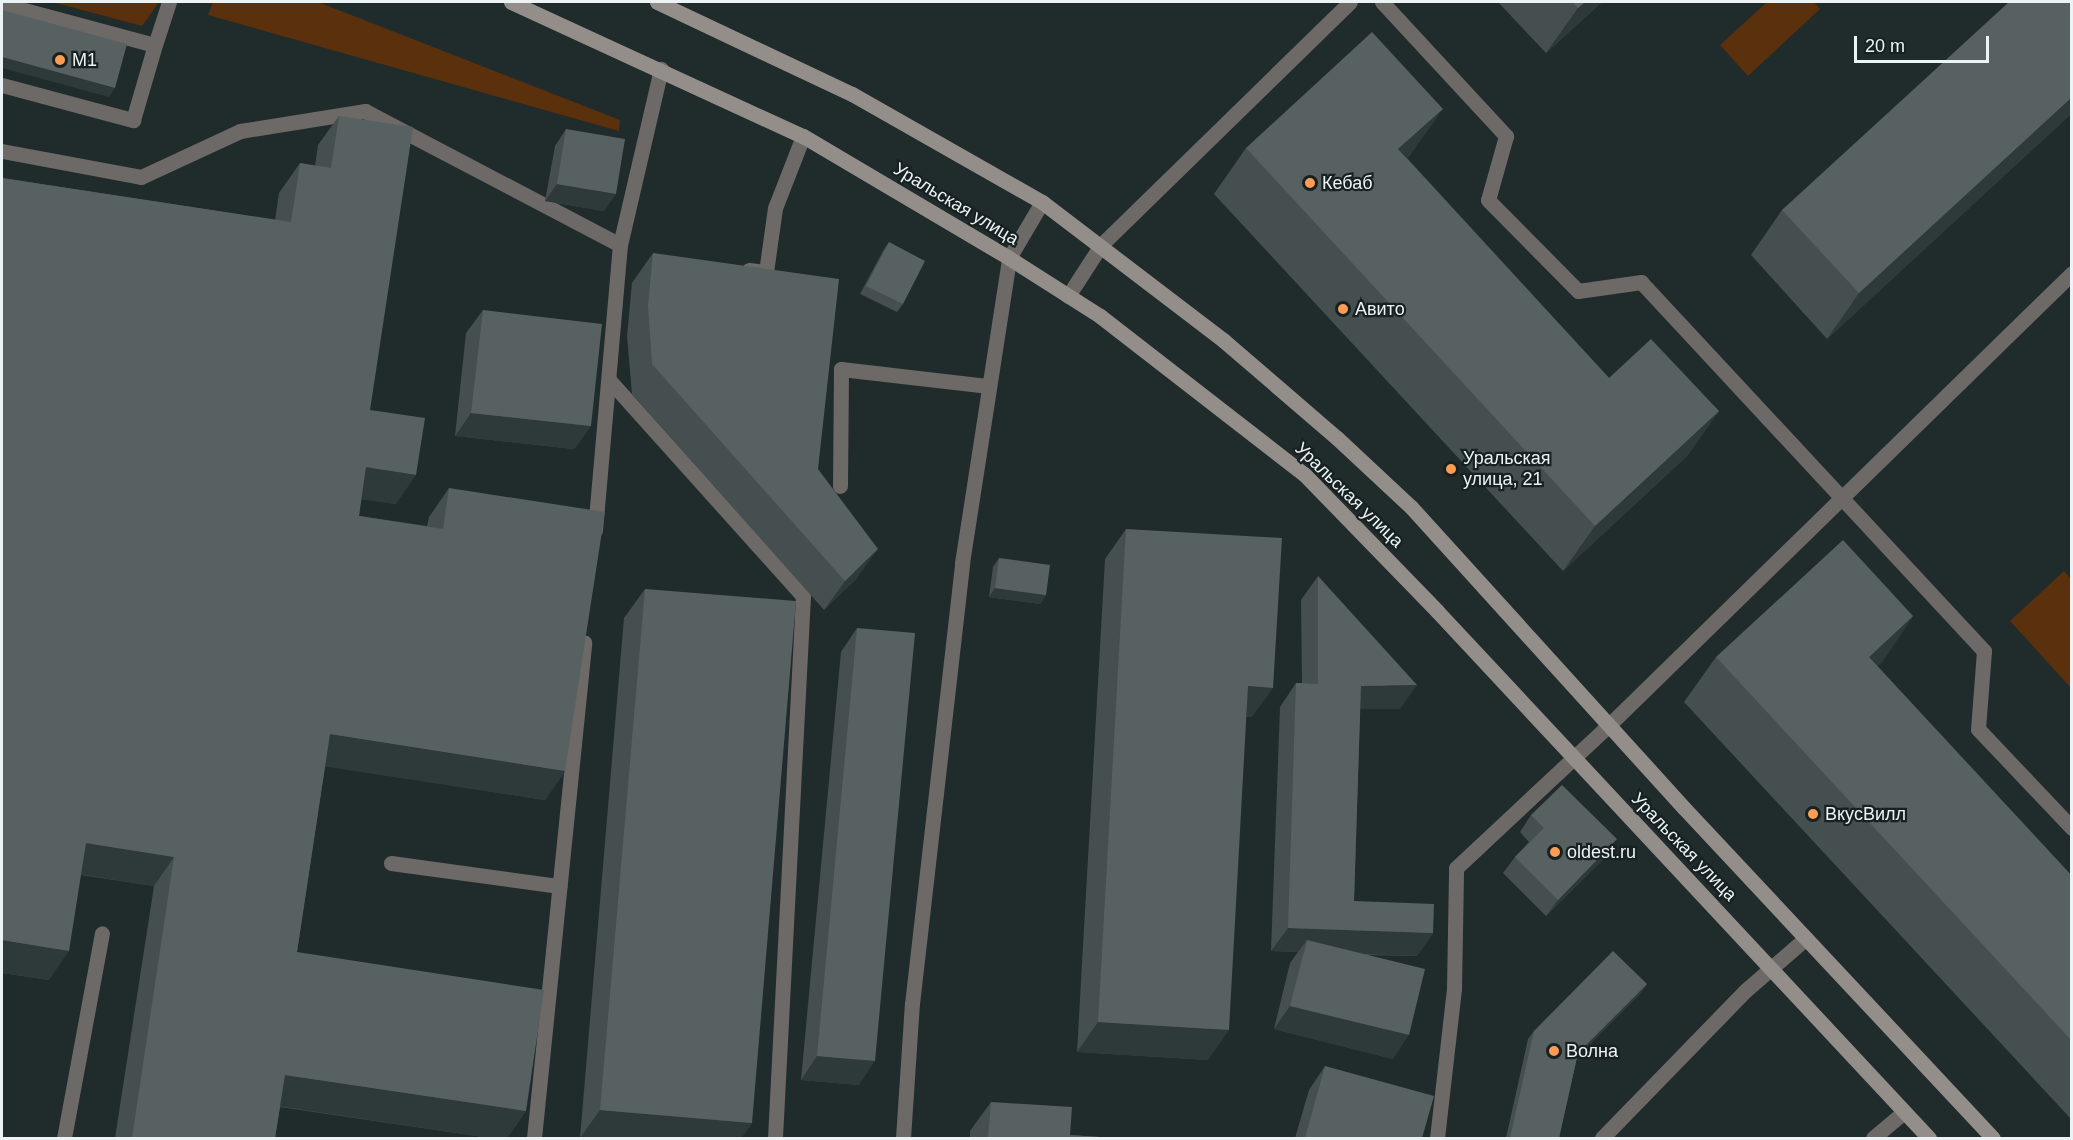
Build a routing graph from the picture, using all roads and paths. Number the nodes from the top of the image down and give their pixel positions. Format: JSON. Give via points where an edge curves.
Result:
{"nodes":[{"id":1,"x":169,"y":2,"type":"edge"},
{"id":2,"x":511,"y":2,"type":"edge"},
{"id":3,"x":657,"y":2,"type":"edge"},
{"id":4,"x":1350,"y":2,"type":"edge"},
{"id":5,"x":1382,"y":2,"type":"edge"},
{"id":6,"x":2,"y":4,"type":"edge"},
{"id":7,"x":155,"y":45,"type":"junction"},
{"id":8,"x":661,"y":69,"type":"junction"},
{"id":9,"x":2,"y":85,"type":"edge"},
{"id":10,"x":803,"y":136,"type":"junction"},
{"id":11,"x":2,"y":151,"type":"edge"},
{"id":12,"x":1042,"y":202,"type":"junction"},
{"id":13,"x":620,"y":245,"type":"junction"},
{"id":14,"x":1101,"y":245,"type":"junction"},
{"id":15,"x":1009,"y":258,"type":"junction"},
{"id":16,"x":733,"y":269,"type":"edge"},
{"id":17,"x":2072,"y":273,"type":"edge"},
{"id":18,"x":1068,"y":296,"type":"junction"},
{"id":19,"x":610,"y":381,"type":"junction"},
{"id":20,"x":989,"y":386,"type":"junction"},
{"id":21,"x":840,"y":486,"type":"dead end"},
{"id":22,"x":1841,"y":497,"type":"junction"},
{"id":23,"x":594,"y":545,"type":"edge"},
{"id":24,"x":585,"y":627,"type":"edge"},
{"id":25,"x":1609,"y":725,"type":"junction"},
{"id":26,"x":1573,"y":759,"type":"junction"},
{"id":27,"x":2072,"y":828,"type":"edge"},
{"id":28,"x":391,"y":863,"type":"dead end"},
{"id":29,"x":560,"y":886,"type":"junction"},
{"id":30,"x":102,"y":933,"type":"dead end"},
{"id":31,"x":1806,"y":938,"type":"junction"},
{"id":32,"x":1772,"y":967,"type":"junction"},
{"id":33,"x":1904,"y":1112,"type":"junction"},
{"id":34,"x":64,"y":1138,"type":"edge"},
{"id":35,"x":534,"y":1138,"type":"edge"},
{"id":36,"x":776,"y":1138,"type":"edge"},
{"id":37,"x":903,"y":1138,"type":"edge"},
{"id":38,"x":1437,"y":1138,"type":"edge"},
{"id":39,"x":1602,"y":1138,"type":"edge"},
{"id":40,"x":1873,"y":1138,"type":"edge"},
{"id":41,"x":1929,"y":1138,"type":"edge"},
{"id":42,"x":1993,"y":1138,"type":"edge"}],
"edges":[{"from":1,"to":7,"type":"lane"},
{"from":2,"to":8,"type":"main road","name":"Уральская улица"},
{"from":3,"to":12,"type":"main road","name":"Уральская улица","via":[[852,94]]},
{"from":4,"to":14,"type":"lane"},
{"from":5,"to":22,"type":"lane","via":[[1506,136],[1488,200],[1578,291],[1641,282]]},
{"from":6,"to":7,"type":"lane"},
{"from":7,"to":9,"type":"lane","via":[[133,120]]},
{"from":8,"to":10,"type":"main road","name":"Уральская улица"},
{"from":8,"to":13,"type":"lane"},
{"from":10,"to":15,"type":"main road","name":"Уральская улица"},
{"from":10,"to":16,"type":"lane","via":[[775,208],[766,272]]},
{"from":11,"to":13,"type":"lane","via":[[141,177],[240,130],[365,111]]},
{"from":12,"to":14,"type":"main road","name":"Уральская улица"},
{"from":12,"to":15,"type":"lane"},
{"from":13,"to":19,"type":"lane"},
{"from":14,"to":18,"type":"lane"},
{"from":14,"to":25,"type":"main road","name":"Уральская улица","via":[[1223,340],[1346,445],[1411,507]]},
{"from":15,"to":18,"type":"main road","name":"Уральская улица"},
{"from":15,"to":20,"type":"lane"},
{"from":17,"to":22,"type":"lane"},
{"from":18,"to":26,"type":"main road","name":"Уральская улица","via":[[1100,316],[1304,474]]},
{"from":19,"to":23,"type":"lane"},
{"from":19,"to":36,"type":"lane","via":[[803,596]]},
{"from":20,"to":21,"type":"lane","via":[[841,369]]},
{"from":20,"to":37,"type":"lane","via":[[962,563],[912,1004]]},
{"from":22,"to":25,"type":"lane"},
{"from":22,"to":27,"type":"lane","via":[[1984,651],[1978,729]]},
{"from":24,"to":29,"type":"lane"},
{"from":25,"to":26,"type":"lane"},
{"from":25,"to":31,"type":"main road","name":"Уральская улица"},
{"from":26,"to":32,"type":"main road","name":"Уральская улица"},
{"from":26,"to":38,"type":"lane","via":[[1456,868],[1454,988]]},
{"from":28,"to":29,"type":"lane"},
{"from":29,"to":35,"type":"lane"},
{"from":30,"to":34,"type":"lane"},
{"from":31,"to":32,"type":"lane"},
{"from":31,"to":42,"type":"main road","name":"Уральская улица"},
{"from":32,"to":33,"type":"main road","name":"Уральская улица"},
{"from":32,"to":39,"type":"lane"},
{"from":33,"to":40,"type":"lane"},
{"from":33,"to":41,"type":"main road","name":"Уральская улица"}]}
